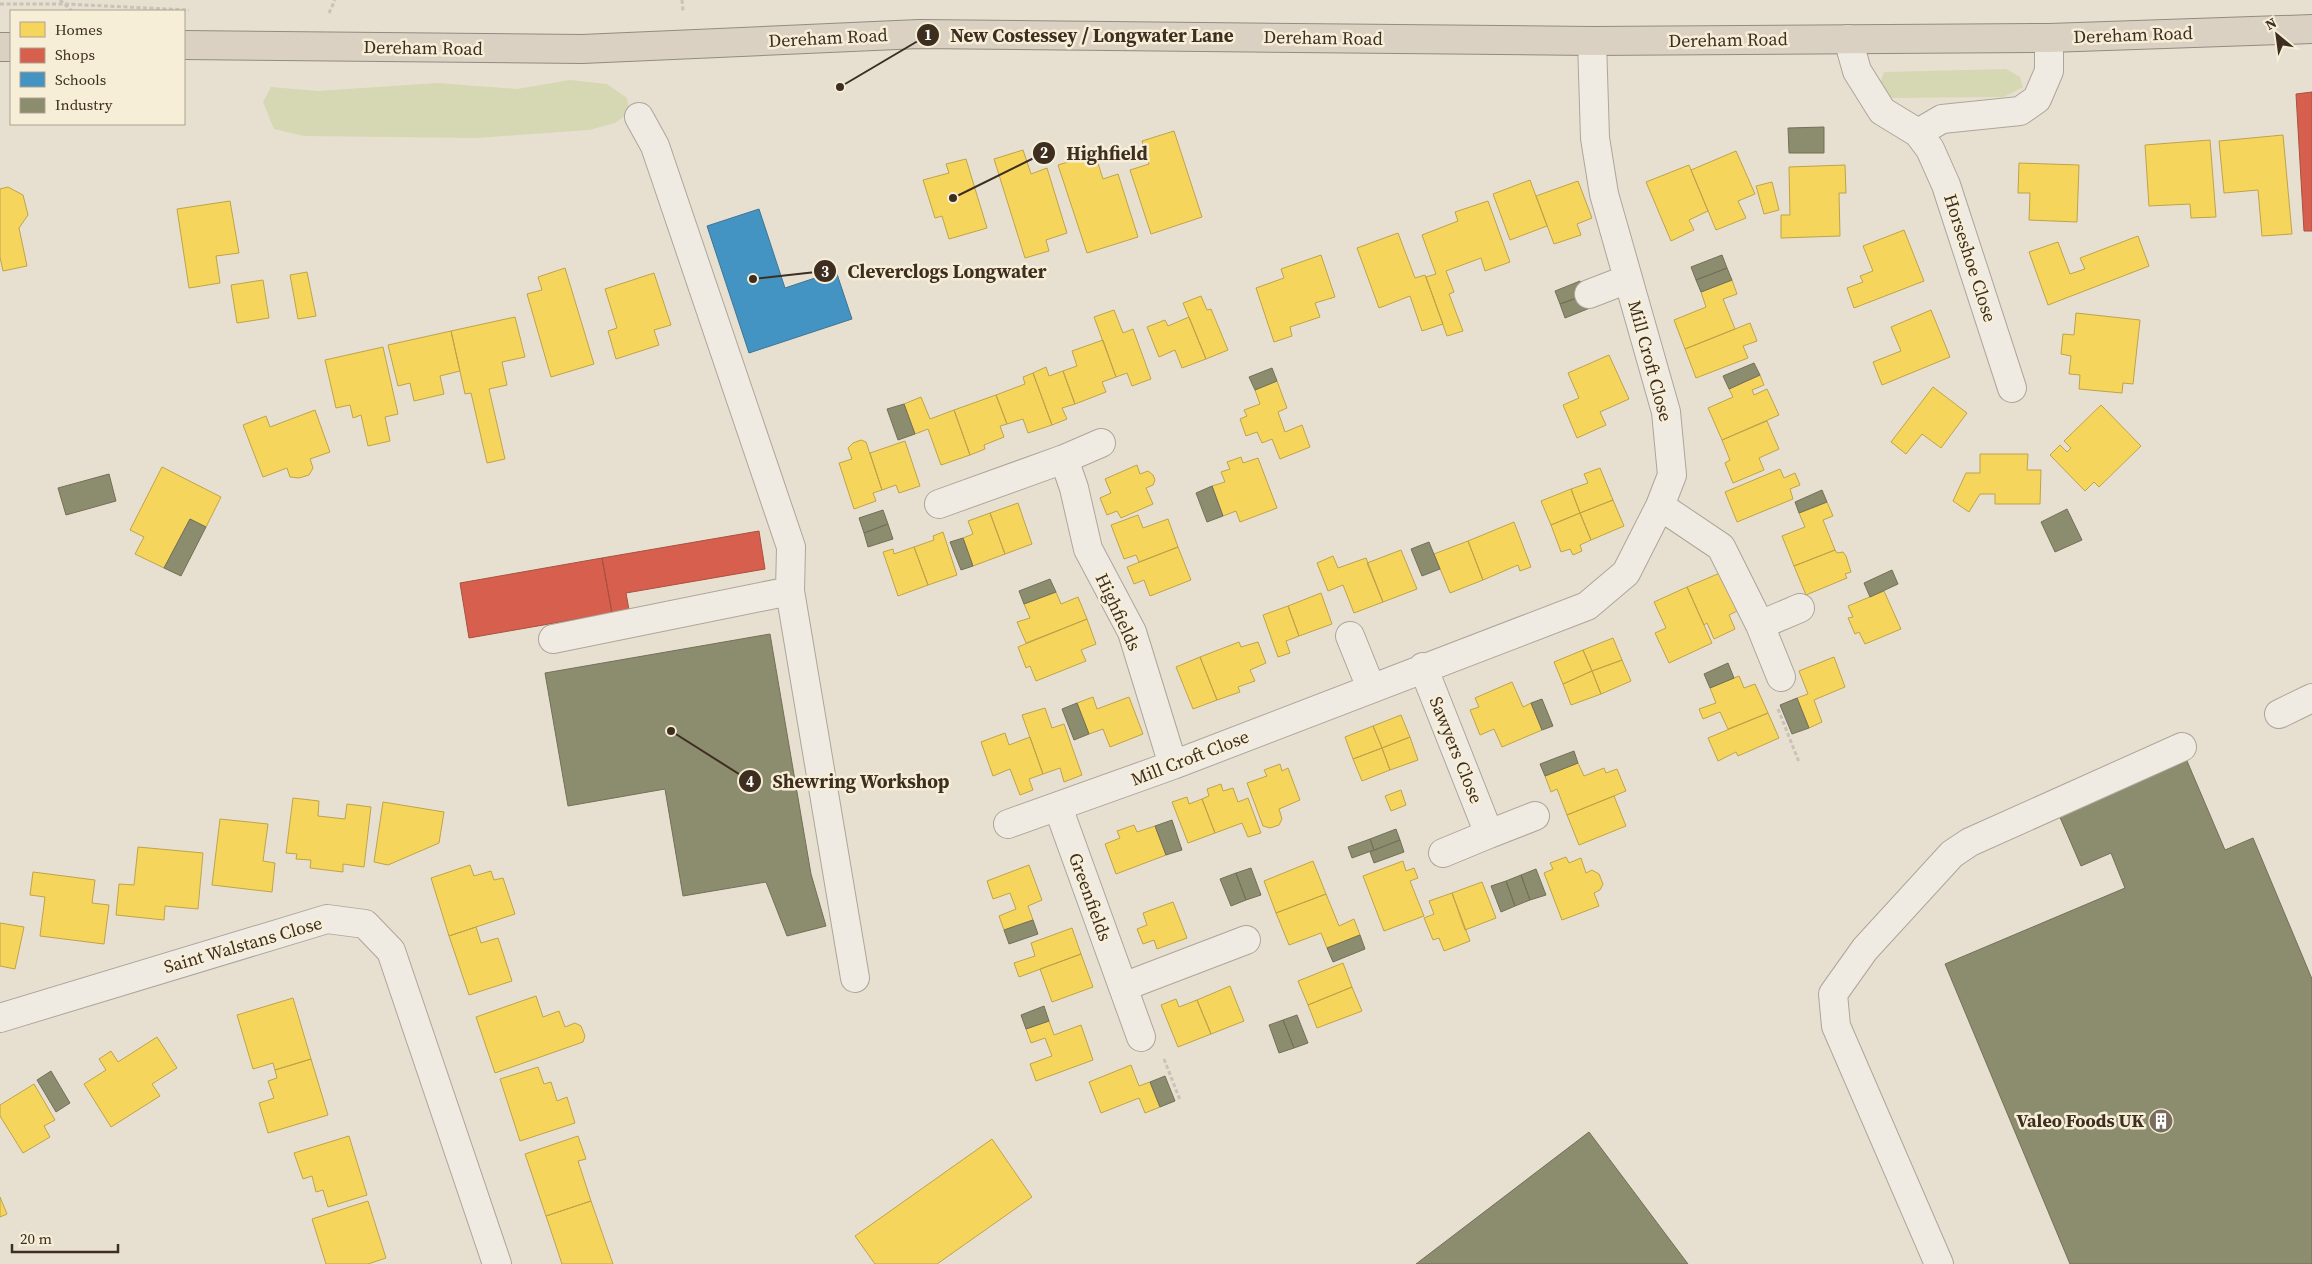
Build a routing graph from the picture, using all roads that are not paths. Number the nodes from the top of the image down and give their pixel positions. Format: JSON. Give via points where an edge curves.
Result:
{"nodes":[{"id":1,"x":2312,"y":29,"type":"edge"},
{"id":2,"x":1848,"y":38,"type":"junction"},
{"id":3,"x":2049,"y":38,"type":"junction"},
{"id":4,"x":1592,"y":41,"type":"junction"},
{"id":5,"x":185,"y":45,"type":"edge"},
{"id":6,"x":639,"y":117,"type":"dead end"},
{"id":7,"x":1918,"y":133,"type":"junction"},
{"id":8,"x":1628,"y":279,"type":"junction"},
{"id":9,"x":1589,"y":294,"type":"dead end"},
{"id":10,"x":2012,"y":388,"type":"dead end"},
{"id":11,"x":1101,"y":444,"type":"dead end"},
{"id":12,"x":1064,"y":459,"type":"junction"},
{"id":13,"x":939,"y":504,"type":"dead end"},
{"id":14,"x":1660,"y":506,"type":"junction"},
{"id":15,"x":790,"y":591,"type":"junction"},
{"id":16,"x":1800,"y":608,"type":"dead end"},
{"id":17,"x":1760,"y":625,"type":"junction"},
{"id":18,"x":1350,"y":636,"type":"dead end"},
{"id":19,"x":554,"y":639,"type":"dead end"},
{"id":20,"x":1423,"y":667,"type":"junction"},
{"id":21,"x":1781,"y":677,"type":"road end"},
{"id":22,"x":1371,"y":688,"type":"junction"},
{"id":23,"x":2312,"y":698,"type":"edge"},
{"id":24,"x":2278,"y":714,"type":"dead end"},
{"id":25,"x":2182,"y":747,"type":"dead end"},
{"id":26,"x":1173,"y":764,"type":"junction"},
{"id":27,"x":1058,"y":807,"type":"junction"},
{"id":28,"x":1535,"y":816,"type":"dead end"},
{"id":29,"x":1008,"y":824,"type":"dead end"},
{"id":30,"x":1489,"y":834,"type":"junction"},
{"id":31,"x":1443,"y":852,"type":"dead end"},
{"id":32,"x":1246,"y":940,"type":"dead end"},
{"id":33,"x":856,"y":978,"type":"dead end"},
{"id":34,"x":1123,"y":987,"type":"junction"},
{"id":35,"x":0,"y":1018,"type":"edge"},
{"id":36,"x":1141,"y":1037,"type":"road end"},
{"id":37,"x":497,"y":1264,"type":"edge"},
{"id":38,"x":1939,"y":1264,"type":"edge"}],
"edges":[{"from":1,"to":3,"type":"highway","name":"Dereham Road"},
{"from":2,"to":3,"type":"highway","name":"Dereham Road"},
{"from":2,"to":4,"type":"highway","name":"Dereham Road"},
{"from":2,"to":7,"type":"street","name":"Horseshoe Close","via":[[1857,71],[1882,111]]},
{"from":3,"to":7,"type":"street","via":[[2049,71],[2037,99],[2020,110],[1942,119]]},
{"from":4,"to":5,"type":"highway","name":"Dereham Road","via":[[919,34],[582,49]]},
{"from":4,"to":8,"type":"street","name":"Mill Croft Close","via":[[1598,156],[1604,194]]},
{"from":6,"to":15,"type":"street","via":[[655,146],[791,547]]},
{"from":7,"to":10,"type":"street","name":"Horseshoe Close","via":[[1930,149],[1946,185]]},
{"from":8,"to":9,"type":"street"},
{"from":8,"to":14,"type":"street","name":"Mill Croft Close","via":[[1666,412],[1672,475]]},
{"from":11,"to":12,"type":"street"},
{"from":12,"to":13,"type":"street"},
{"from":12,"to":26,"type":"street","name":"Highfields","via":[[1088,549],[1132,632]]},
{"from":14,"to":17,"type":"street","via":[[1721,547]]},
{"from":14,"to":20,"type":"street","name":"Mill Croft Close","via":[[1626,573],[1587,606]]},
{"from":15,"to":19,"type":"street"},
{"from":15,"to":33,"type":"street"},
{"from":16,"to":17,"type":"street"},
{"from":17,"to":21,"type":"street"},
{"from":18,"to":22,"type":"street"},
{"from":20,"to":22,"type":"street","name":"Mill Croft Close"},
{"from":20,"to":30,"type":"street","name":"Sawyers Close"},
{"from":22,"to":26,"type":"street","name":"Mill Croft Close"},
{"from":23,"to":24,"type":"street"},
{"from":25,"to":38,"type":"street","via":[[1970,842],[1952,854],[1865,949],[1833,994],[1836,1026]]},
{"from":26,"to":27,"type":"street","name":"Mill Croft Close"},
{"from":27,"to":29,"type":"street","name":"Mill Croft Close"},
{"from":27,"to":34,"type":"street","name":"Greenfields"},
{"from":28,"to":30,"type":"street"},
{"from":30,"to":31,"type":"street"},
{"from":32,"to":34,"type":"street"},
{"from":34,"to":36,"type":"street","name":"Greenfields"},
{"from":35,"to":37,"type":"street","name":"Saint Walstans Close","via":[[327,919],[365,924],[391,951]]}]}
